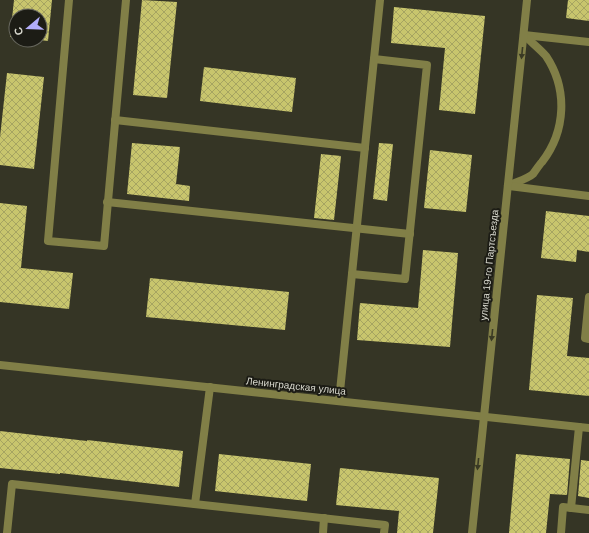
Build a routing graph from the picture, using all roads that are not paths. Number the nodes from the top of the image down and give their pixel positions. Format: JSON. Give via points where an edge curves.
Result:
{"nodes":[{"id":1,"x":69,"y":0,"type":"edge"},
{"id":2,"x":126,"y":0,"type":"edge"},
{"id":3,"x":380,"y":0,"type":"edge"},
{"id":4,"x":528,"y":0,"type":"edge"},
{"id":5,"x":524,"y":35,"type":"junction"},
{"id":6,"x":589,"y":42,"type":"edge"},
{"id":7,"x":374,"y":59,"type":"junction"},
{"id":8,"x":115,"y":120,"type":"junction"},
{"id":9,"x":365,"y":148,"type":"junction"},
{"id":10,"x":508,"y":186,"type":"junction"},
{"id":11,"x":589,"y":196,"type":"edge"},
{"id":12,"x":107,"y":202,"type":"junction"},
{"id":13,"x":356,"y":229,"type":"junction"},
{"id":14,"x":410,"y":234,"type":"junction"},
{"id":15,"x":352,"y":274,"type":"junction"},
{"id":16,"x":589,"y":297,"type":"edge"},
{"id":17,"x":589,"y":338,"type":"edge"},
{"id":18,"x":0,"y":365,"type":"edge"},
{"id":19,"x":210,"y":387,"type":"junction"},
{"id":20,"x":339,"y":401,"type":"junction"},
{"id":21,"x":483,"y":417,"type":"junction"},
{"id":22,"x":578,"y":427,"type":"junction"},
{"id":23,"x":589,"y":428,"type":"edge"},
{"id":24,"x":195,"y":504,"type":"junction"},
{"id":25,"x":571,"y":508,"type":"junction"},
{"id":26,"x":589,"y":510,"type":"edge"},
{"id":27,"x":324,"y":518,"type":"junction"},
{"id":28,"x":7,"y":533,"type":"edge"},
{"id":29,"x":323,"y":533,"type":"edge"},
{"id":30,"x":384,"y":533,"type":"edge"},
{"id":31,"x":472,"y":533,"type":"edge"},
{"id":32,"x":561,"y":533,"type":"edge"}],
"edges":[{"from":1,"to":12,"type":"street","via":[[48,241],[104,246]]},
{"from":2,"to":8,"type":"street"},
{"from":3,"to":7,"type":"street"},
{"from":4,"to":5,"type":"street","name":"улица 19-го Партсъезда"},
{"from":5,"to":6,"type":"street"},
{"from":5,"to":10,"type":"street","name":"улица 19-го Партсъезда","one_way":true},
{"from":5,"to":10,"type":"street","via":[[545,56],[555,73],[561,94],[561,114],[558,134],[546,156],[532,174]]},
{"from":7,"to":9,"type":"street"},
{"from":7,"to":14,"type":"street","via":[[427,65]]},
{"from":8,"to":9,"type":"street"},
{"from":8,"to":12,"type":"street"},
{"from":9,"to":13,"type":"street"},
{"from":10,"to":11,"type":"street"},
{"from":10,"to":21,"type":"street","name":"улица 19-го Партсъезда","one_way":true},
{"from":12,"to":13,"type":"street"},
{"from":13,"to":14,"type":"street"},
{"from":13,"to":15,"type":"street"},
{"from":14,"to":15,"type":"street","via":[[405,279]]},
{"from":15,"to":20,"type":"street"},
{"from":16,"to":17,"type":"street","via":[[585,338]]},
{"from":18,"to":19,"type":"street","name":"Ленинградская улица"},
{"from":19,"to":20,"type":"street","name":"Ленинградская улица"},
{"from":19,"to":24,"type":"street"},
{"from":20,"to":21,"type":"street","name":"Ленинградская улица"},
{"from":21,"to":22,"type":"street","name":"Ленинградская улица"},
{"from":21,"to":31,"type":"street","name":"улица 19-го Партсъезда","one_way":true},
{"from":22,"to":23,"type":"street","name":"Ленинградская улица"},
{"from":22,"to":25,"type":"street"},
{"from":24,"to":27,"type":"street"},
{"from":24,"to":28,"type":"street","via":[[12,484]]},
{"from":25,"to":26,"type":"street"},
{"from":25,"to":32,"type":"street","via":[[563,507]]},
{"from":27,"to":29,"type":"street"},
{"from":27,"to":30,"type":"street","via":[[385,525]]}]}
